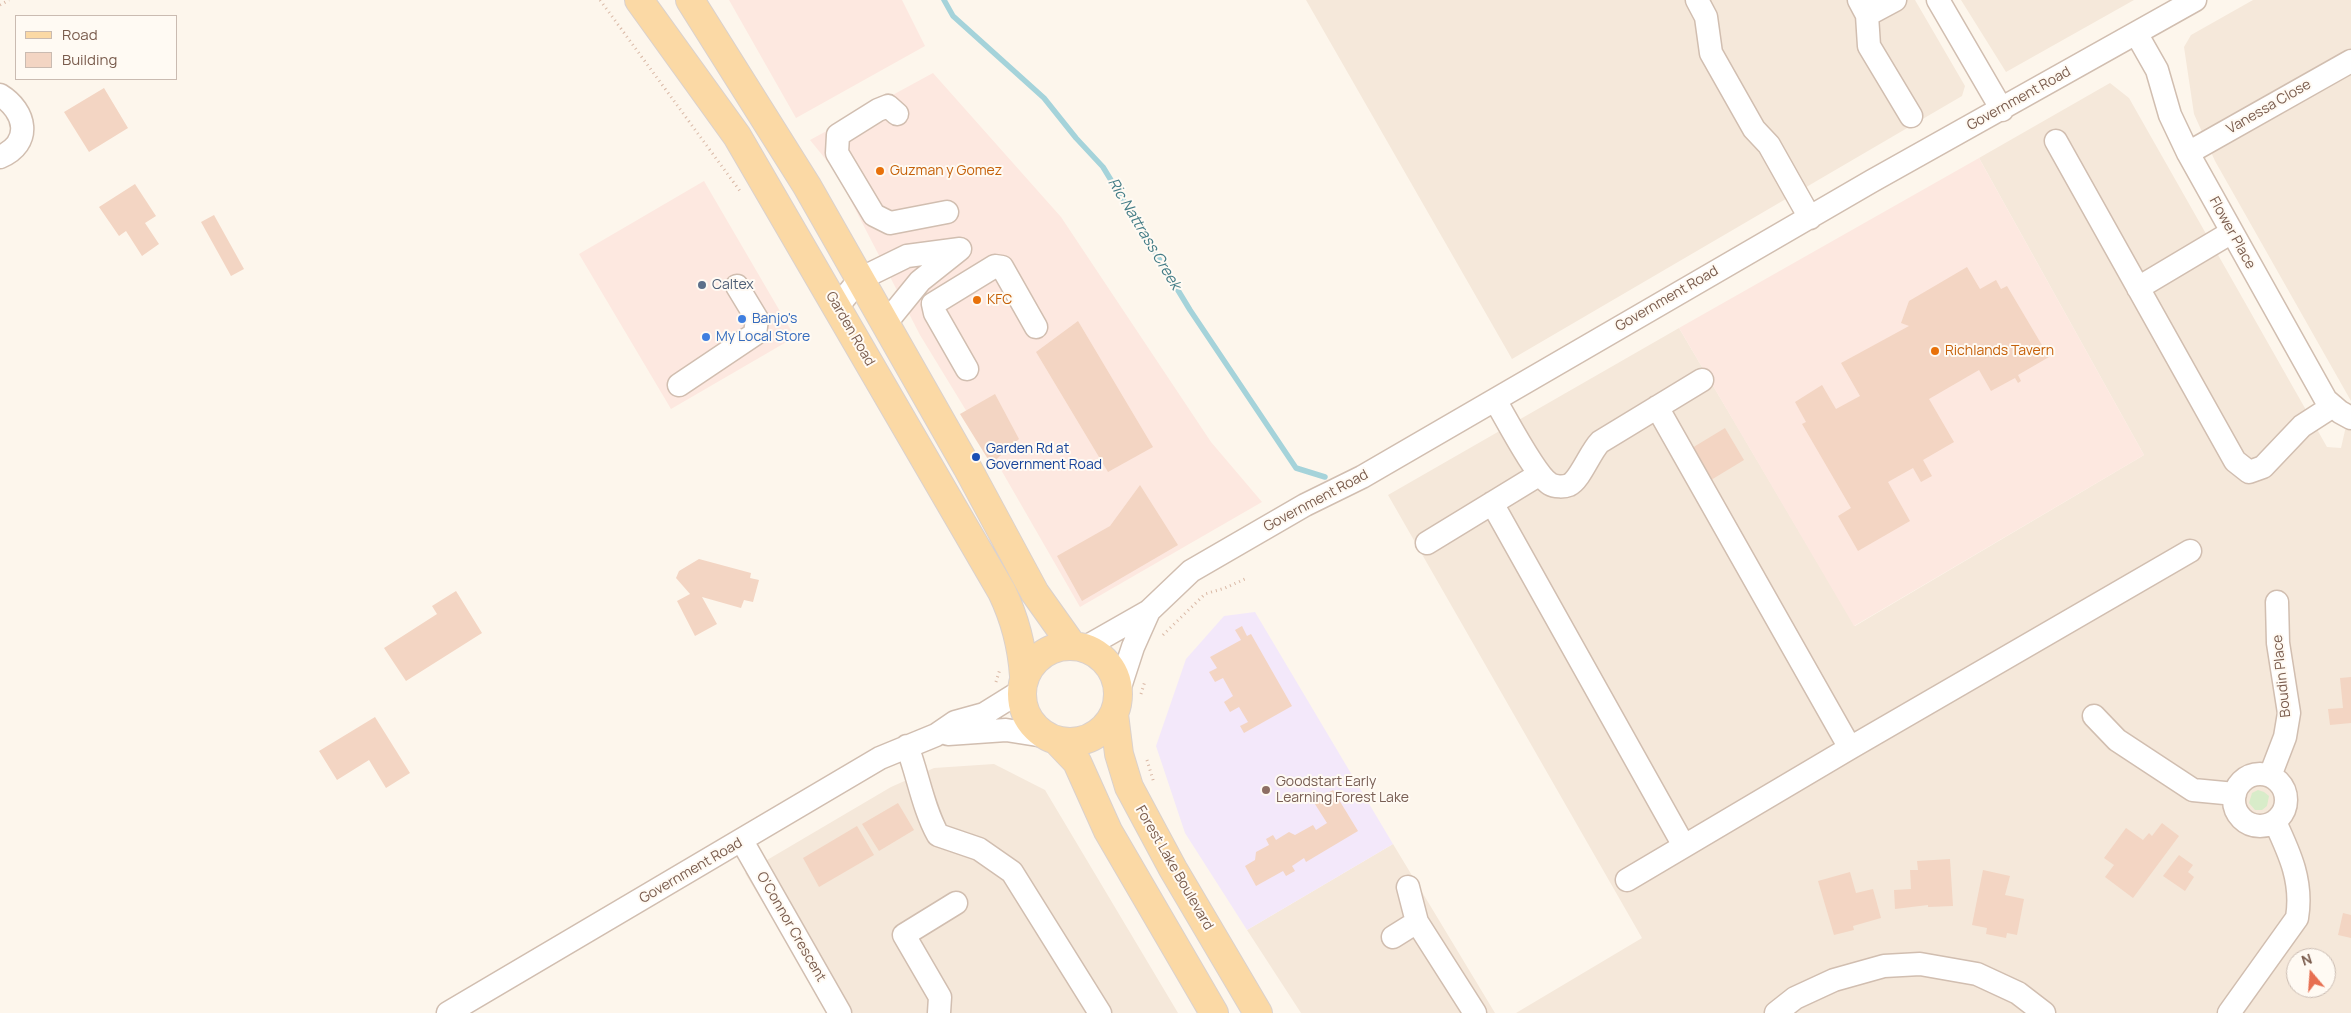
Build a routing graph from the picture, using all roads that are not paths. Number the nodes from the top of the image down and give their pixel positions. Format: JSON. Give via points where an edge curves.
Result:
{"nodes":[{"id":1,"x":639,"y":0,"type":"edge"},
{"id":2,"x":690,"y":0,"type":"edge"},
{"id":3,"x":1697,"y":0,"type":"edge"},
{"id":4,"x":1895,"y":0,"type":"edge"},
{"id":5,"x":1938,"y":0,"type":"edge"},
{"id":6,"x":2195,"y":0,"type":"edge"},
{"id":7,"x":1863,"y":8,"type":"edge"},
{"id":8,"x":2136,"y":34,"type":"junction"},
{"id":9,"x":2351,"y":61,"type":"edge"},
{"id":10,"x":0,"y":95,"type":"edge"},
{"id":11,"x":2002,"y":110,"type":"junction"},
{"id":12,"x":897,"y":114,"type":"dead end"},
{"id":13,"x":1911,"y":116,"type":"dead end"},
{"id":14,"x":2056,"y":141,"type":"dead end"},
{"id":15,"x":2188,"y":153,"type":"junction"},
{"id":16,"x":0,"y":157,"type":"edge"},
{"id":17,"x":947,"y":212,"type":"dead end"},
{"id":18,"x":1810,"y":218,"type":"junction"},
{"id":19,"x":2232,"y":232,"type":"junction"},
{"id":20,"x":860,"y":280,"type":"junction"},
{"id":21,"x":737,"y":286,"type":"dead end"},
{"id":22,"x":2138,"y":288,"type":"junction"},
{"id":23,"x":837,"y":307,"type":"junction"},
{"id":24,"x":885,"y":324,"type":"junction"},
{"id":25,"x":1036,"y":327,"type":"dead end"},
{"id":26,"x":967,"y":368,"type":"dead end"},
{"id":27,"x":1702,"y":380,"type":"dead end"},
{"id":28,"x":679,"y":385,"type":"dead end"},
{"id":29,"x":1495,"y":400,"type":"junction"},
{"id":30,"x":2332,"y":406,"type":"junction"},
{"id":31,"x":1657,"y":407,"type":"junction"},
{"id":32,"x":2351,"y":418,"type":"edge"},
{"id":33,"x":1540,"y":474,"type":"junction"},
{"id":34,"x":1492,"y":504,"type":"junction"},
{"id":35,"x":1427,"y":543,"type":"dead end"},
{"id":36,"x":2190,"y":551,"type":"dead end"},
{"id":37,"x":2277,"y":602,"type":"dead end"},
{"id":38,"x":1149,"y":611,"type":"junction"},
{"id":39,"x":1078,"y":646,"type":"junction"},
{"id":40,"x":1023,"y":683,"type":"junction"},
{"id":41,"x":1124,"y":700,"type":"junction"},
{"id":42,"x":2094,"y":716,"type":"dead end"},
{"id":43,"x":936,"y":735,"type":"junction"},
{"id":44,"x":1051,"y":739,"type":"junction"},
{"id":45,"x":907,"y":746,"type":"junction"},
{"id":46,"x":1850,"y":748,"type":"junction"},
{"id":47,"x":2270,"y":776,"type":"junction"},
{"id":48,"x":2235,"y":794,"type":"junction"},
{"id":49,"x":2275,"y":822,"type":"junction"},
{"id":50,"x":742,"y":841,"type":"junction"},
{"id":51,"x":1684,"y":846,"type":"junction"},
{"id":52,"x":1628,"y":880,"type":"dead end"},
{"id":53,"x":1408,"y":886,"type":"dead end"},
{"id":54,"x":956,"y":903,"type":"dead end"},
{"id":55,"x":1417,"y":922,"type":"junction"},
{"id":56,"x":1393,"y":937,"type":"dead end"},
{"id":57,"x":448,"y":1013,"type":"edge"},
{"id":58,"x":840,"y":1013,"type":"edge"},
{"id":59,"x":939,"y":1013,"type":"edge"},
{"id":60,"x":1100,"y":1013,"type":"edge"},
{"id":61,"x":1214,"y":1013,"type":"edge"},
{"id":62,"x":1258,"y":1013,"type":"edge"},
{"id":63,"x":1475,"y":1013,"type":"edge"},
{"id":64,"x":1776,"y":1013,"type":"edge"},
{"id":65,"x":2044,"y":1013,"type":"edge"},
{"id":66,"x":2230,"y":1013,"type":"edge"}],
"edges":[{"from":1,"to":23,"type":"main road","name":"Garden Road","via":[[737,136]]},
{"from":2,"to":20,"type":"main road","via":[[807,186]]},
{"from":3,"to":18,"type":"street","via":[[1706,17],[1711,53]]},
{"from":4,"to":7,"type":"street"},
{"from":5,"to":11,"type":"street"},
{"from":6,"to":8,"type":"street","name":"Government Road"},
{"from":7,"to":13,"type":"street","via":[[1869,46]]},
{"from":8,"to":11,"type":"street","name":"Government Road"},
{"from":8,"to":15,"type":"street","name":"Flower Place","via":[[2157,70],[2170,114]]},
{"from":9,"to":15,"type":"street","name":"Vanessa Close"},
{"from":10,"to":16,"type":"street","via":[[12,103],[23,126],[18,142],[9,153]]},
{"from":11,"to":18,"type":"street","name":"Government Road"},
{"from":12,"to":17,"type":"street","via":[[888,106],[838,135],[837,153],[874,215],[890,224]]},
{"from":14,"to":22,"type":"street"},
{"from":15,"to":19,"type":"street","name":"Flower Place"},
{"from":18,"to":29,"type":"street","name":"Government Road"},
{"from":19,"to":22,"type":"street"},
{"from":19,"to":30,"type":"street","name":"Flower Place"},
{"from":20,"to":23,"type":"street"},
{"from":20,"to":24,"type":"main road"},
{"from":20,"to":24,"type":"street","via":[[907,256],[960,249],[920,280]]},
{"from":21,"to":28,"type":"street","via":[[757,319],[755,334]]},
{"from":22,"to":30,"type":"street","via":[[2235,461],[2249,472],[2263,467],[2302,426]]},
{"from":23,"to":40,"type":"main road","name":"Garden Road","via":[[1010,608],[1020,641]]},
{"from":24,"to":39,"type":"main road","via":[[1034,593]]},
{"from":25,"to":26,"type":"street","via":[[1002,267],[994,266],[933,304]]},
{"from":27,"to":31,"type":"street"},
{"from":29,"to":33,"type":"street"},
{"from":29,"to":38,"type":"street","name":"Government Road","via":[[1191,571]]},
{"from":30,"to":32,"type":"street","name":"Flower Place"},
{"from":31,"to":33,"type":"street","via":[[1600,442],[1570,485],[1551,484]]},
{"from":31,"to":46,"type":"street"},
{"from":33,"to":34,"type":"street"},
{"from":34,"to":35,"type":"street"},
{"from":34,"to":51,"type":"street"},
{"from":36,"to":46,"type":"street"},
{"from":37,"to":47,"type":"street","name":"Boudin Place","via":[[2278,643],[2289,713],[2285,737]]},
{"from":38,"to":39,"type":"street","name":"Government Road"},
{"from":38,"to":41,"type":"street","name":"Government Road","via":[[1133,647]]},
{"from":39,"to":40,"type":"main road","via":[[1057,647],[1043,653],[1032,663]]},
{"from":39,"to":41,"type":"main road","via":[[1097,654],[1108,664]]},
{"from":40,"to":43,"type":"street","name":"Government Road","via":[[997,707],[955,722]]},
{"from":40,"to":44,"type":"main road","via":[[1022,704],[1026,716],[1034,727]]},
{"from":41,"to":44,"type":"main road","via":[[1107,726],[1090,738],[1071,743]]},
{"from":41,"to":62,"type":"main road","name":"Forest Lake Boulevard","via":[[1119,754],[1129,787]]},
{"from":42,"to":48,"type":"street","via":[[2117,740],[2193,790]]},
{"from":43,"to":44,"type":"street","name":"Government Road","via":[[1006,730]]},
{"from":43,"to":45,"type":"street","name":"Government Road"},
{"from":44,"to":61,"type":"main road","via":[[1076,762],[1108,831]]},
{"from":45,"to":50,"type":"street","name":"Government Road","via":[[880,758]]},
{"from":45,"to":60,"type":"street","via":[[930,820],[938,835],[979,849],[1012,872]]},
{"from":46,"to":51,"type":"street"},
{"from":47,"to":48,"type":"street","via":[[2250,776],[2240,784]]},
{"from":47,"to":49,"type":"street","via":[[2286,794],[2285,810]]},
{"from":48,"to":49,"type":"street","via":[[2237,812],[2249,824],[2258,827]]},
{"from":49,"to":66,"type":"street","via":[[2293,862],[2298,883],[2300,901],[2297,918]]},
{"from":50,"to":57,"type":"street","name":"Government Road"},
{"from":50,"to":58,"type":"street","name":"O'Connor Crescent"},
{"from":51,"to":52,"type":"street"},
{"from":53,"to":55,"type":"street"},
{"from":54,"to":59,"type":"street","via":[[904,935],[940,997]]},
{"from":55,"to":56,"type":"street"},
{"from":55,"to":63,"type":"street"},
{"from":64,"to":65,"type":"street","via":[[1795,998],[1834,980],[1884,966],[1920,964],[1977,974],[2018,993]]}]}
